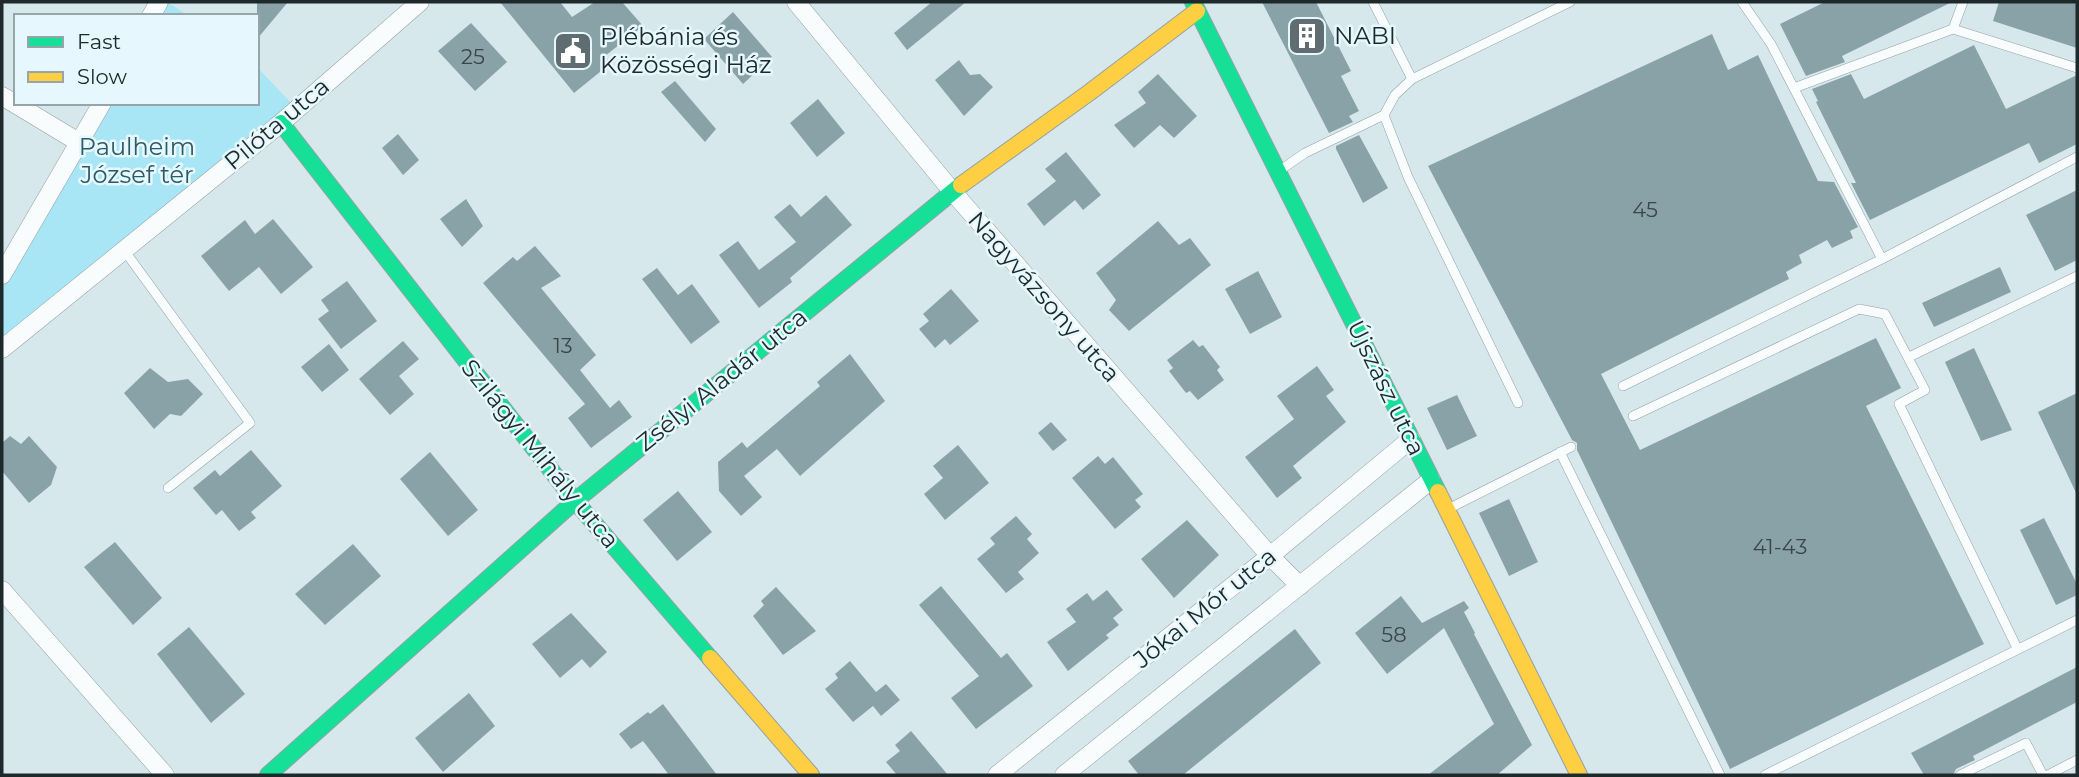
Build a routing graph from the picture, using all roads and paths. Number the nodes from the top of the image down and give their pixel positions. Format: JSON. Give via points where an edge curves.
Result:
{"nodes":[{"id":1,"x":420,"y":2,"type":"edge"},
{"id":2,"x":796,"y":2,"type":"edge"},
{"id":3,"x":1373,"y":2,"type":"edge"},
{"id":4,"x":1570,"y":2,"type":"edge"},
{"id":5,"x":1742,"y":2,"type":"edge"},
{"id":6,"x":1963,"y":2,"type":"edge"},
{"id":7,"x":1195,"y":6,"type":"edge"},
{"id":8,"x":1953,"y":29,"type":"junction"},
{"id":9,"x":2077,"y":68,"type":"edge"},
{"id":10,"x":1412,"y":79,"type":"junction"},
{"id":11,"x":1794,"y":88,"type":"junction"},
{"id":12,"x":17,"y":105,"type":"edge"},
{"id":13,"x":101,"y":105,"type":"edge"},
{"id":14,"x":1384,"y":115,"type":"junction"},
{"id":15,"x":281,"y":123,"type":"junction"},
{"id":16,"x":80,"y":143,"type":"junction"},
{"id":17,"x":2077,"y":156,"type":"edge"},
{"id":18,"x":1278,"y":172,"type":"junction"},
{"id":19,"x":952,"y":191,"type":"junction"},
{"id":20,"x":124,"y":250,"type":"junction"},
{"id":21,"x":1882,"y":259,"type":"junction"},
{"id":22,"x":2,"y":275,"type":"edge"},
{"id":23,"x":2077,"y":276,"type":"edge"},
{"id":24,"x":2,"y":349,"type":"edge"},
{"id":25,"x":1909,"y":357,"type":"junction"},
{"id":26,"x":1623,"y":387,"type":"dead end"},
{"id":27,"x":1518,"y":403,"type":"dead end"},
{"id":28,"x":1633,"y":416,"type":"dead end"},
{"id":29,"x":1411,"y":439,"type":"junction"},
{"id":30,"x":1571,"y":447,"type":"dead end"},
{"id":31,"x":1560,"y":452,"type":"junction"},
{"id":32,"x":1432,"y":481,"type":"junction"},
{"id":33,"x":168,"y":488,"type":"dead end"},
{"id":34,"x":575,"y":501,"type":"junction"},
{"id":35,"x":1446,"y":510,"type":"junction"},
{"id":36,"x":1270,"y":556,"type":"junction"},
{"id":37,"x":1300,"y":586,"type":"junction"},
{"id":38,"x":2,"y":590,"type":"edge"},
{"id":39,"x":2077,"y":620,"type":"edge"},
{"id":40,"x":2017,"y":648,"type":"junction"},
{"id":41,"x":2077,"y":760,"type":"edge"},
{"id":42,"x":165,"y":775,"type":"edge"},
{"id":43,"x":268,"y":775,"type":"edge"},
{"id":44,"x":811,"y":775,"type":"edge"},
{"id":45,"x":996,"y":775,"type":"edge"},
{"id":46,"x":1064,"y":775,"type":"edge"},
{"id":47,"x":1578,"y":775,"type":"edge"},
{"id":48,"x":1720,"y":775,"type":"edge"},
{"id":49,"x":1765,"y":775,"type":"edge"},
{"id":50,"x":1960,"y":775,"type":"edge"},
{"id":51,"x":2046,"y":775,"type":"edge"}],
"edges":[{"from":1,"to":15,"type":"street","name":"Pilóta utca"},
{"from":2,"to":19,"type":"street","name":"Nagyvázsony utca"},
{"from":3,"to":10,"type":"lane"},
{"from":4,"to":10,"type":"lane"},
{"from":5,"to":11,"type":"lane"},
{"from":6,"to":8,"type":"lane"},
{"from":7,"to":18,"type":"street","name":"Újszász utca"},
{"from":7,"to":19,"type":"street","name":"Zsélyi Aladár utca","via":[[1090,92]]},
{"from":8,"to":9,"type":"lane"},
{"from":8,"to":11,"type":"lane"},
{"from":10,"to":14,"type":"lane","via":[[1395,95]]},
{"from":11,"to":21,"type":"lane"},
{"from":12,"to":16,"type":"street"},
{"from":13,"to":16,"type":"street"},
{"from":14,"to":18,"type":"lane","via":[[1305,153]]},
{"from":14,"to":27,"type":"lane","via":[[1408,177]]},
{"from":15,"to":20,"type":"street","name":"Pilóta utca"},
{"from":15,"to":34,"type":"street","name":"Szilágyi Mihály utca"},
{"from":16,"to":22,"type":"street"},
{"from":17,"to":21,"type":"lane"},
{"from":18,"to":29,"type":"street","name":"Újszász utca"},
{"from":19,"to":34,"type":"street","name":"Zsélyi Aladár utca"},
{"from":19,"to":36,"type":"street","name":"Nagyvázsony utca"},
{"from":20,"to":24,"type":"street","name":"Pilóta utca"},
{"from":20,"to":33,"type":"lane","via":[[250,423]]},
{"from":21,"to":26,"type":"lane"},
{"from":23,"to":25,"type":"lane"},
{"from":25,"to":28,"type":"lane","via":[[1885,314],[1859,309]]},
{"from":25,"to":40,"type":"lane","via":[[1925,390],[1899,404]]},
{"from":29,"to":32,"type":"street","name":"Újszász utca"},
{"from":29,"to":36,"type":"street","name":"Jókai Mór utca"},
{"from":30,"to":31,"type":"lane"},
{"from":31,"to":35,"type":"lane"},
{"from":31,"to":48,"type":"lane"},
{"from":32,"to":35,"type":"street","name":"Újszász utca"},
{"from":32,"to":37,"type":"street","name":"Jókai Mór utca"},
{"from":34,"to":43,"type":"street","name":"Zsélyi Aladár utca"},
{"from":34,"to":44,"type":"street","name":"Szilágyi Mihály utca"},
{"from":35,"to":47,"type":"street","name":"Újszász utca"},
{"from":36,"to":37,"type":"street","name":"Nagyvázsony utca"},
{"from":36,"to":45,"type":"street","name":"Jókai Mór utca"},
{"from":37,"to":46,"type":"street","name":"Jókai Mór utca"},
{"from":38,"to":42,"type":"street"},
{"from":39,"to":40,"type":"lane"},
{"from":40,"to":49,"type":"lane"},
{"from":41,"to":51,"type":"lane"},
{"from":50,"to":51,"type":"lane","via":[[2026,743]]}]}
